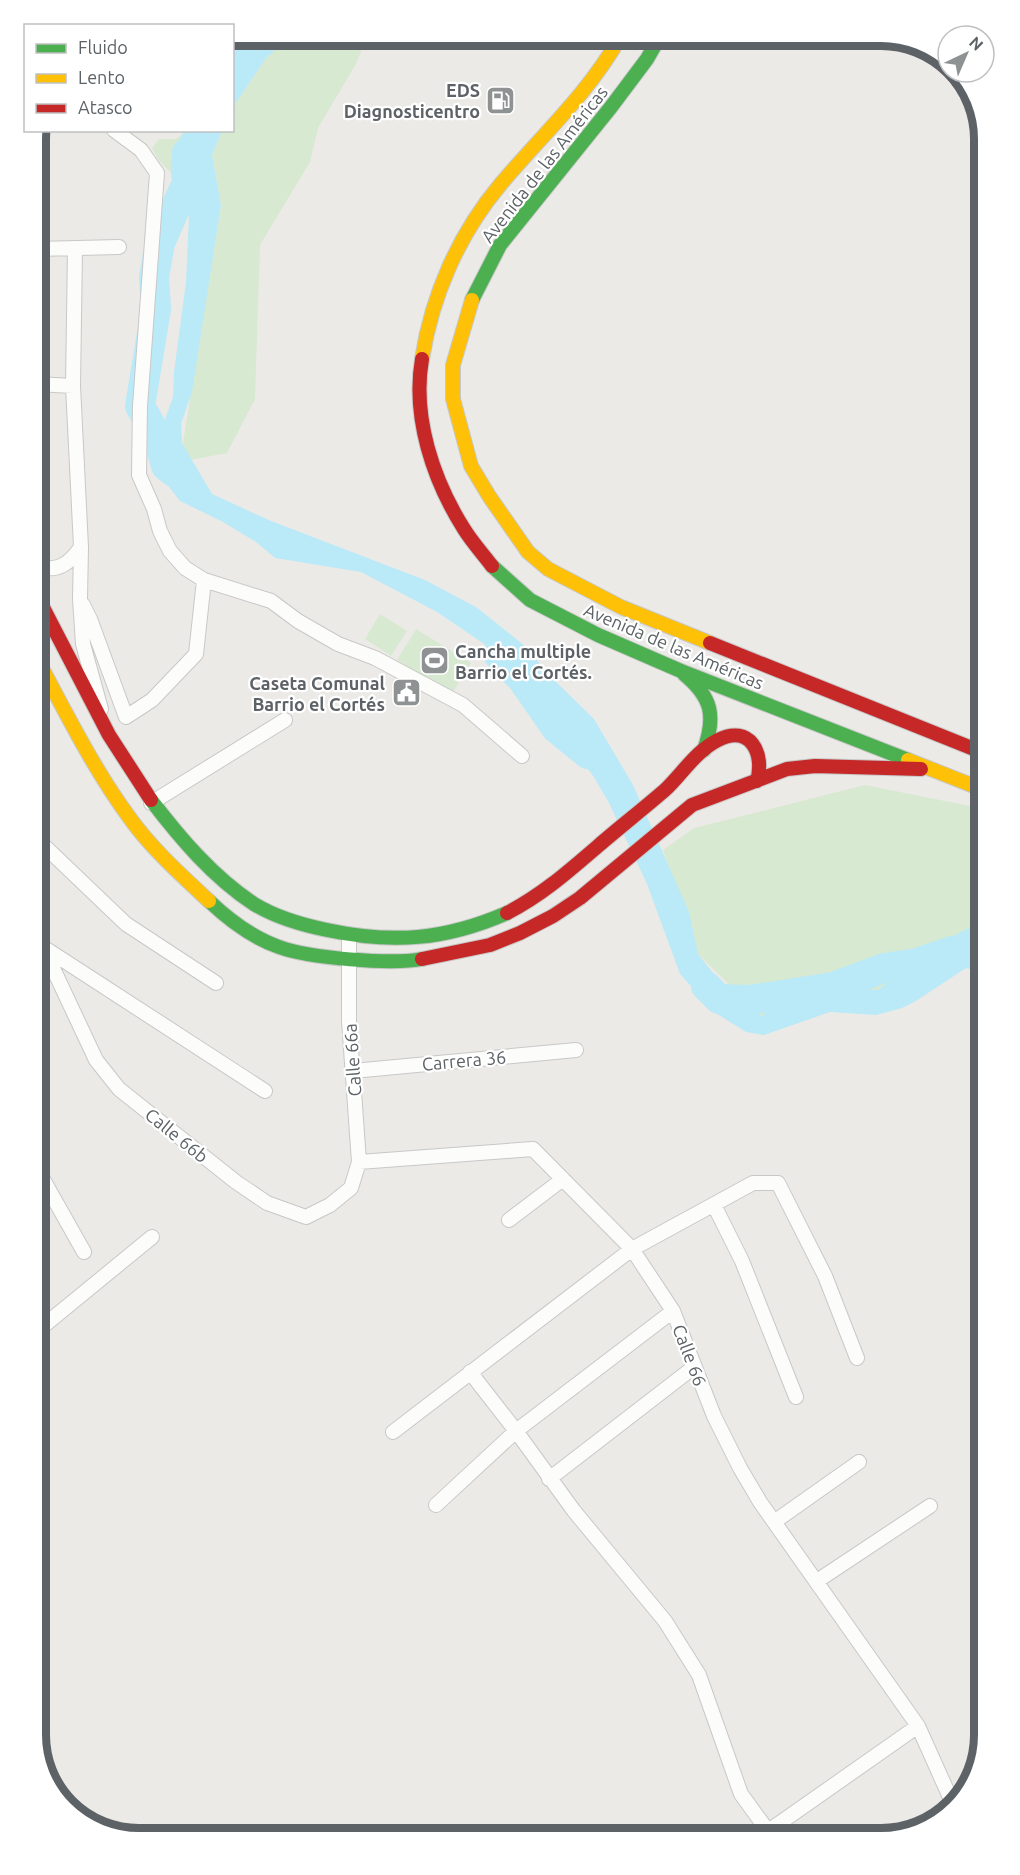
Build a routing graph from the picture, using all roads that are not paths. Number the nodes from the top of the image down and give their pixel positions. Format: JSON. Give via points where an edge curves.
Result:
{"nodes":[{"id":1,"x":615,"y":47,"type":"edge"},
{"id":2,"x":654,"y":47,"type":"edge"},
{"id":3,"x":117,"y":132,"type":"edge"},
{"id":4,"x":119,"y":247,"type":"dead end"},
{"id":5,"x":47,"y":249,"type":"edge"},
{"id":6,"x":75,"y":249,"type":"junction"},
{"id":7,"x":47,"y":385,"type":"edge"},
{"id":8,"x":73,"y":386,"type":"junction"},
{"id":9,"x":81,"y":547,"type":"junction"},
{"id":10,"x":47,"y":569,"type":"edge"},
{"id":11,"x":204,"y":580,"type":"junction"},
{"id":12,"x":80,"y":599,"type":"junction"},
{"id":13,"x":47,"y":615,"type":"edge"},
{"id":14,"x":679,"y":670,"type":"junction"},
{"id":15,"x":47,"y":677,"type":"edge"},
{"id":16,"x":285,"y":720,"type":"dead end"},
{"id":17,"x":107,"y":731,"type":"junction"},
{"id":18,"x":974,"y":749,"type":"edge"},
{"id":19,"x":704,"y":750,"type":"junction"},
{"id":20,"x":522,"y":756,"type":"dead end"},
{"id":21,"x":931,"y":769,"type":"junction"},
{"id":22,"x":757,"y":781,"type":"junction"},
{"id":23,"x":974,"y":786,"type":"edge"},
{"id":24,"x":151,"y":803,"type":"junction"},
{"id":25,"x":47,"y":849,"type":"edge"},
{"id":26,"x":349,"y":935,"type":"junction"},
{"id":27,"x":47,"y":948,"type":"edge"},
{"id":28,"x":47,"y":958,"type":"edge"},
{"id":29,"x":348,"y":958,"type":"junction"},
{"id":30,"x":216,"y":983,"type":"dead end"},
{"id":31,"x":576,"y":1050,"type":"dead end"},
{"id":32,"x":352,"y":1071,"type":"junction"},
{"id":33,"x":265,"y":1091,"type":"dead end"},
{"id":34,"x":359,"y":1162,"type":"junction"},
{"id":35,"x":563,"y":1179,"type":"junction"},
{"id":36,"x":47,"y":1188,"type":"edge"},
{"id":37,"x":714,"y":1205,"type":"junction"},
{"id":38,"x":509,"y":1220,"type":"dead end"},
{"id":39,"x":152,"y":1237,"type":"dead end"},
{"id":40,"x":632,"y":1249,"type":"junction"},
{"id":41,"x":84,"y":1252,"type":"dead end"},
{"id":42,"x":673,"y":1311,"type":"junction"},
{"id":43,"x":47,"y":1323,"type":"edge"},
{"id":44,"x":857,"y":1358,"type":"dead end"},
{"id":45,"x":694,"y":1367,"type":"junction"},
{"id":46,"x":470,"y":1372,"type":"junction"},
{"id":47,"x":796,"y":1397,"type":"dead end"},
{"id":48,"x":516,"y":1431,"type":"junction"},
{"id":49,"x":393,"y":1432,"type":"dead end"},
{"id":50,"x":859,"y":1462,"type":"dead end"},
{"id":51,"x":549,"y":1479,"type":"junction"},
{"id":52,"x":436,"y":1505,"type":"dead end"},
{"id":53,"x":930,"y":1506,"type":"dead end"},
{"id":54,"x":774,"y":1522,"type":"junction"},
{"id":55,"x":817,"y":1581,"type":"junction"},
{"id":56,"x":918,"y":1726,"type":"junction"},
{"id":57,"x":950,"y":1797,"type":"edge"},
{"id":58,"x":758,"y":1828,"type":"edge"},
{"id":59,"x":772,"y":1828,"type":"edge"}],
"edges":[{"from":1,"to":14,"type":"main road","name":"Avenida de las Américas","via":[[589,87],[489,199],[442,282],[427,322],[420,395],[422,431],[433,473],[453,514],[501,577],[529,600],[595,635]]},
{"from":2,"to":18,"type":"main road","name":"Avenida de las Américas","via":[[500,245],[471,302],[453,366],[453,399],[471,466],[528,552],[548,569],[621,606]]},
{"from":3,"to":11,"type":"street","via":[[141,150],[157,173],[138,475],[170,551],[185,568]]},
{"from":4,"to":6,"type":"street"},
{"from":5,"to":6,"type":"street"},
{"from":6,"to":8,"type":"street"},
{"from":7,"to":8,"type":"street"},
{"from":8,"to":9,"type":"street"},
{"from":9,"to":10,"type":"street","via":[[73,559]]},
{"from":9,"to":12,"type":"street"},
{"from":11,"to":12,"type":"street","via":[[196,654],[152,700],[126,717]]},
{"from":11,"to":20,"type":"street","via":[[272,601],[338,644],[375,658],[463,705]]},
{"from":12,"to":17,"type":"street","via":[[83,644]]},
{"from":13,"to":17,"type":"main road"},
{"from":14,"to":19,"type":"main road","via":[[693,680],[710,704],[711,730]]},
{"from":14,"to":21,"type":"main road","name":"Avenida de las Américas"},
{"from":15,"to":29,"type":"main road","via":[[129,818],[176,871],[250,933],[279,947]]},
{"from":16,"to":24,"type":"street"},
{"from":17,"to":24,"type":"main road"},
{"from":19,"to":22,"type":"main road","via":[[724,737],[734,736],[752,743],[762,760]]},
{"from":19,"to":26,"type":"main road","via":[[673,782],[563,876],[509,912],[453,932],[397,940]]},
{"from":21,"to":22,"type":"main road","via":[[815,766],[787,769]]},
{"from":21,"to":23,"type":"main road","name":"Avenida de las Américas"},
{"from":22,"to":29,"type":"main road","via":[[692,806],[580,898],[520,933],[490,945],[416,960]]},
{"from":24,"to":26,"type":"main road","via":[[193,851],[236,891],[290,921]]},
{"from":25,"to":30,"type":"street","via":[[126,924]]},
{"from":26,"to":29,"type":"street","name":"Calle 66a"},
{"from":27,"to":33,"type":"street"},
{"from":28,"to":34,"type":"street","name":"Calle 66b","via":[[96,1060],[119,1089],[267,1203],[306,1217],[351,1188]]},
{"from":29,"to":32,"type":"street","name":"Calle 66a"},
{"from":31,"to":32,"type":"street","name":"Carrera 36"},
{"from":32,"to":34,"type":"street","name":"Calle 66a"},
{"from":34,"to":35,"type":"street","name":"Calle 66","via":[[533,1149]]},
{"from":35,"to":38,"type":"street"},
{"from":35,"to":40,"type":"street","name":"Calle 66"},
{"from":36,"to":41,"type":"street"},
{"from":37,"to":40,"type":"street"},
{"from":37,"to":44,"type":"street","via":[[753,1183],[778,1183],[825,1276]]},
{"from":37,"to":47,"type":"street","via":[[742,1261]]},
{"from":39,"to":43,"type":"street"},
{"from":40,"to":42,"type":"street","name":"Calle 66"},
{"from":40,"to":46,"type":"street"},
{"from":42,"to":45,"type":"street","name":"Calle 66"},
{"from":42,"to":48,"type":"street"},
{"from":45,"to":51,"type":"street"},
{"from":45,"to":54,"type":"street","name":"Calle 66","via":[[722,1432]]},
{"from":46,"to":48,"type":"street"},
{"from":46,"to":49,"type":"street"},
{"from":48,"to":51,"type":"street"},
{"from":48,"to":52,"type":"street"},
{"from":50,"to":54,"type":"street"},
{"from":51,"to":58,"type":"street","via":[[665,1620],[699,1675],[741,1794]]},
{"from":53,"to":55,"type":"street"},
{"from":54,"to":55,"type":"street","name":"Calle 66"},
{"from":55,"to":56,"type":"street","name":"Calle 66"},
{"from":56,"to":57,"type":"street","name":"Calle 66"},
{"from":56,"to":59,"type":"street"}]}
